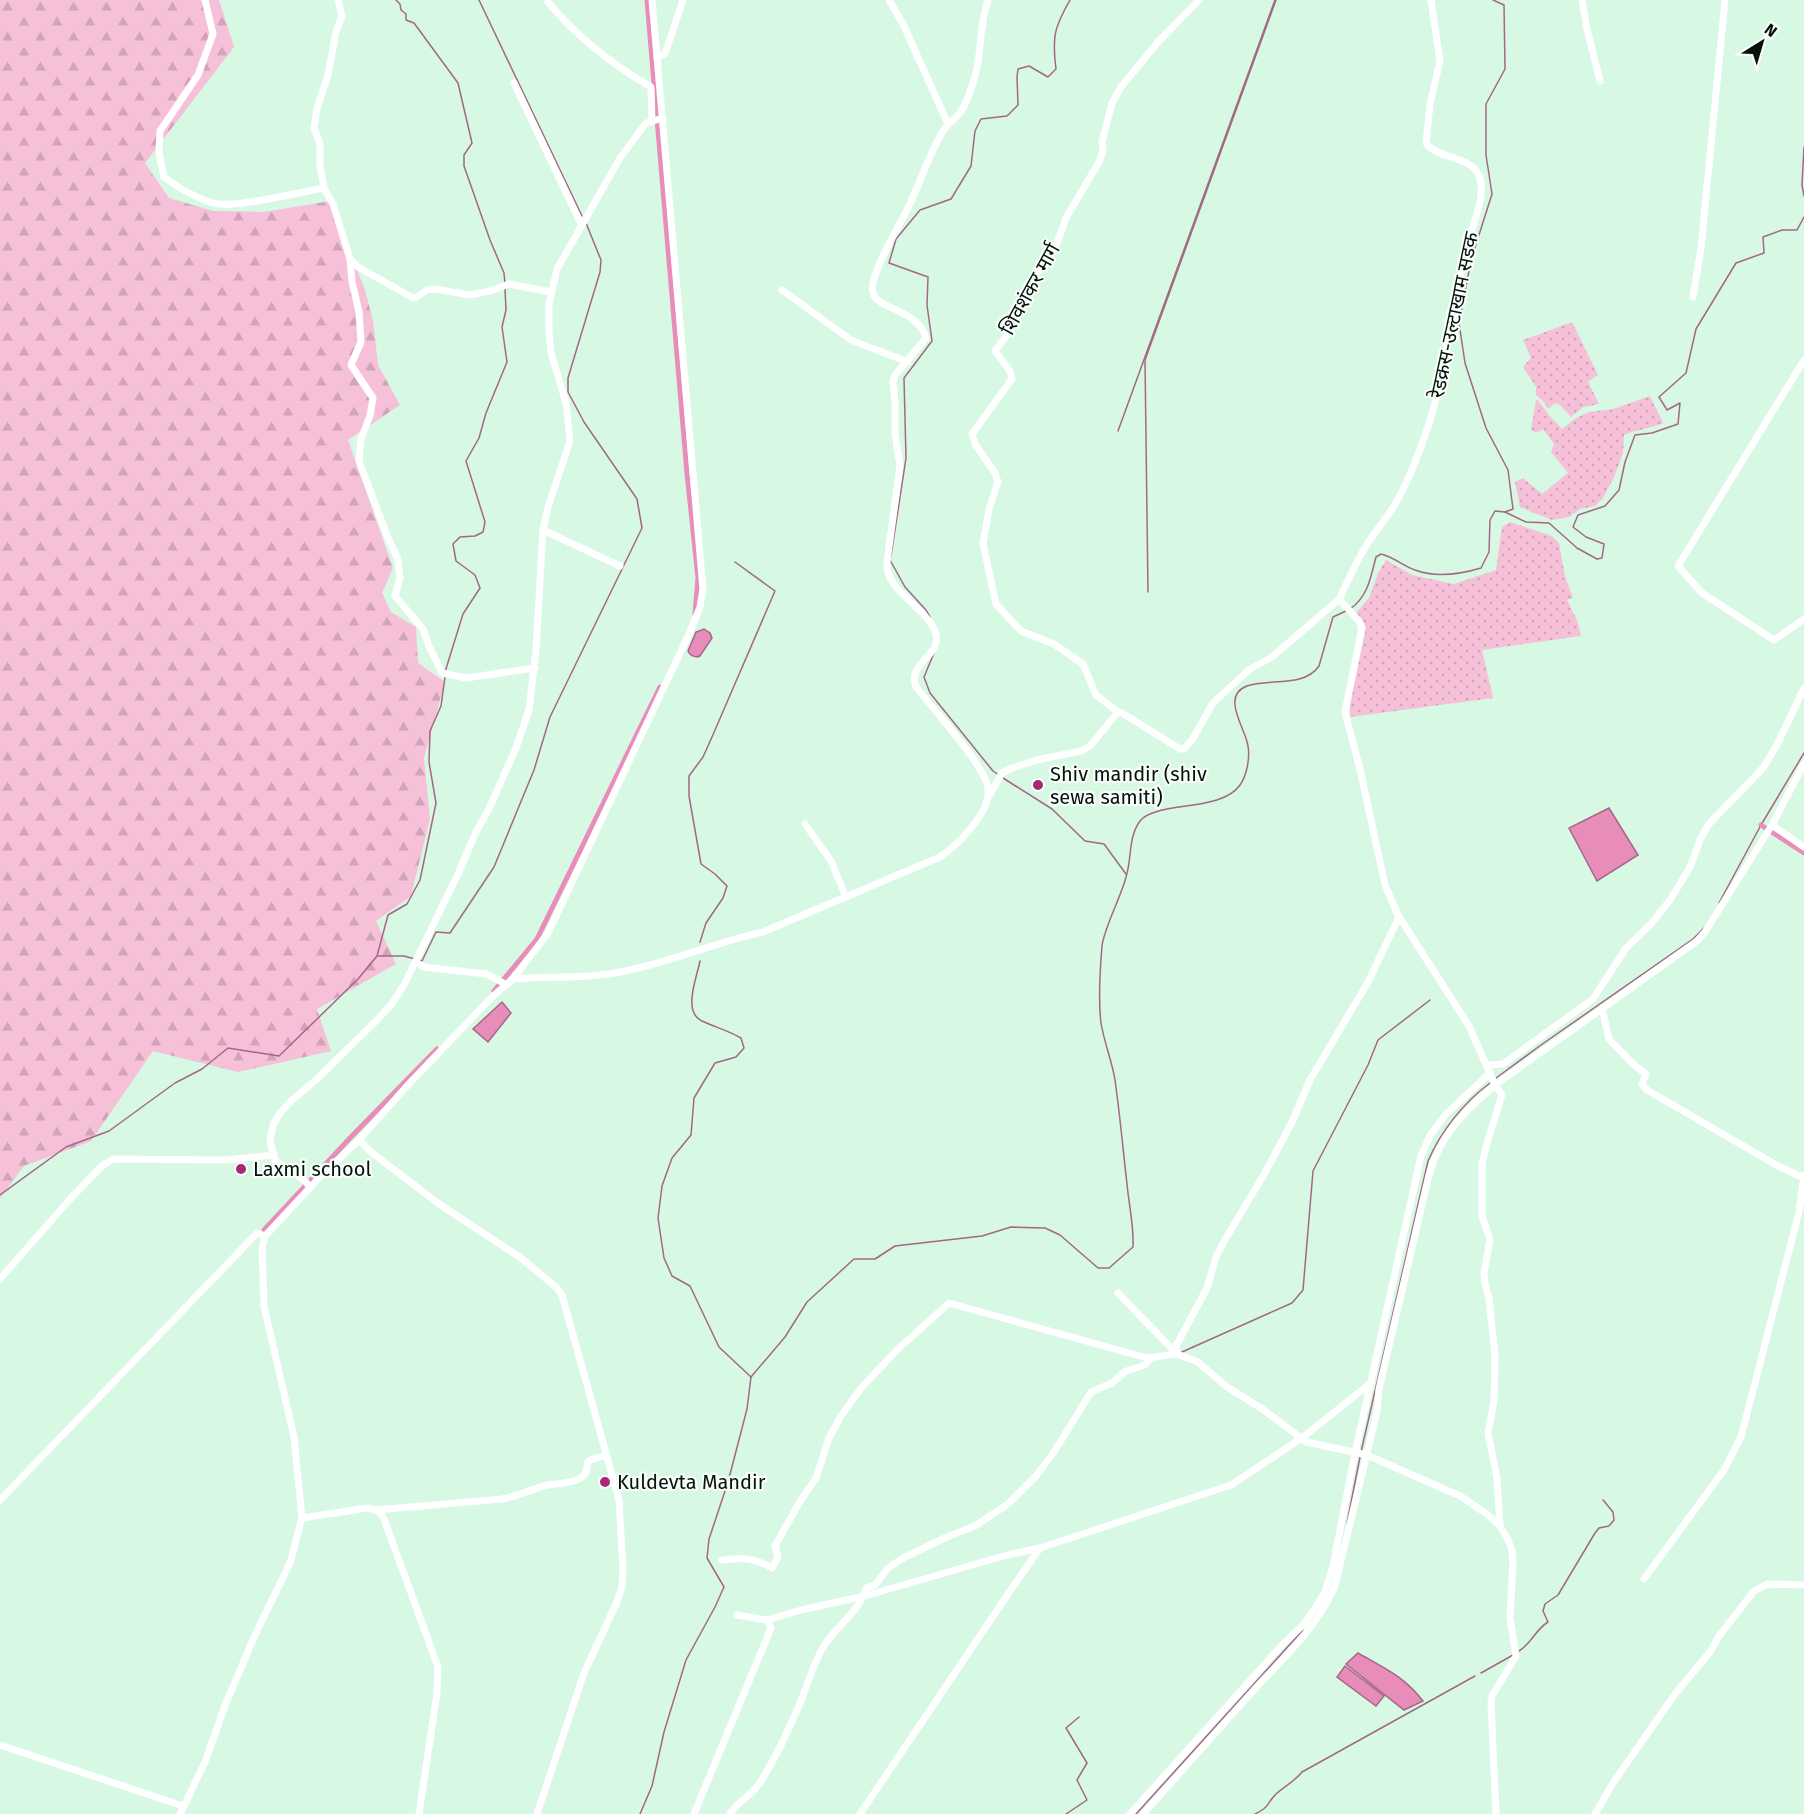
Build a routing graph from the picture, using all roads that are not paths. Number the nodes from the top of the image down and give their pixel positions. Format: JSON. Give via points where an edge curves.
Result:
{"nodes":[{"id":1,"x":205,"y":0,"type":"edge"},
{"id":2,"x":338,"y":0,"type":"edge"},
{"id":3,"x":652,"y":0,"type":"edge"},
{"id":4,"x":683,"y":0,"type":"edge"},
{"id":5,"x":889,"y":0,"type":"edge"},
{"id":6,"x":988,"y":0,"type":"edge"},
{"id":7,"x":1200,"y":0,"type":"edge"},
{"id":8,"x":1431,"y":0,"type":"edge"},
{"id":9,"x":1582,"y":0,"type":"edge"},
{"id":10,"x":1725,"y":0,"type":"edge"},
{"id":11,"x":548,"y":2,"type":"dead end"},
{"id":12,"x":657,"y":57,"type":"junction"},
{"id":13,"x":1600,"y":81,"type":"dead end"},
{"id":14,"x":514,"y":83,"type":"dead end"},
{"id":15,"x":657,"y":120,"type":"junction"},
{"id":16,"x":948,"y":124,"type":"junction"},
{"id":17,"x":324,"y":188,"type":"junction"},
{"id":18,"x":584,"y":222,"type":"junction"},
{"id":19,"x":350,"y":259,"type":"junction"},
{"id":20,"x":782,"y":290,"type":"dead end"},
{"id":21,"x":551,"y":292,"type":"junction"},
{"id":22,"x":1693,"y":297,"type":"dead end"},
{"id":23,"x":1804,"y":360,"type":"edge"},
{"id":24,"x":908,"y":362,"type":"junction"},
{"id":25,"x":543,"y":530,"type":"junction"},
{"id":26,"x":620,"y":566,"type":"dead end"},
{"id":27,"x":1342,"y":603,"type":"junction"},
{"id":28,"x":1804,"y":619,"type":"edge"},
{"id":29,"x":535,"y":668,"type":"junction"},
{"id":30,"x":1804,"y":688,"type":"edge"},
{"id":31,"x":1118,"y":712,"type":"junction"},
{"id":32,"x":1804,"y":764,"type":"edge"},
{"id":33,"x":987,"y":802,"type":"junction"},
{"id":34,"x":806,"y":824,"type":"dead end"},
{"id":35,"x":1772,"y":825,"type":"junction"},
{"id":36,"x":1804,"y":847,"type":"edge"},
{"id":37,"x":846,"y":897,"type":"junction"},
{"id":38,"x":1399,"y":917,"type":"junction"},
{"id":39,"x":416,"y":962,"type":"junction"},
{"id":40,"x":513,"y":979,"type":"junction"},
{"id":41,"x":502,"y":982,"type":"junction"},
{"id":42,"x":1602,"y":1008,"type":"junction"},
{"id":43,"x":1487,"y":1065,"type":"junction"},
{"id":44,"x":1493,"y":1080,"type":"junction"},
{"id":45,"x":359,"y":1140,"type":"junction"},
{"id":46,"x":274,"y":1155,"type":"junction"},
{"id":47,"x":1804,"y":1177,"type":"edge"},
{"id":48,"x":308,"y":1185,"type":"junction"},
{"id":49,"x":265,"y":1236,"type":"junction"},
{"id":50,"x":0,"y":1279,"type":"edge"},
{"id":51,"x":1118,"y":1293,"type":"dead end"},
{"id":52,"x":1177,"y":1354,"type":"junction"},
{"id":53,"x":1151,"y":1358,"type":"junction"},
{"id":54,"x":1371,"y":1383,"type":"junction"},
{"id":55,"x":1302,"y":1438,"type":"junction"},
{"id":56,"x":1356,"y":1453,"type":"junction"},
{"id":57,"x":607,"y":1455,"type":"junction"},
{"id":58,"x":1367,"y":1455,"type":"junction"},
{"id":59,"x":0,"y":1500,"type":"edge"},
{"id":60,"x":376,"y":1510,"type":"junction"},
{"id":61,"x":302,"y":1518,"type":"junction"},
{"id":62,"x":1500,"y":1526,"type":"junction"},
{"id":63,"x":1041,"y":1548,"type":"junction"},
{"id":64,"x":723,"y":1560,"type":"dead end"},
{"id":65,"x":1644,"y":1579,"type":"dead end"},
{"id":66,"x":1804,"y":1585,"type":"edge"},
{"id":67,"x":865,"y":1596,"type":"junction"},
{"id":68,"x":737,"y":1615,"type":"dead end"},
{"id":69,"x":767,"y":1620,"type":"junction"},
{"id":70,"x":0,"y":1745,"type":"edge"},
{"id":71,"x":183,"y":1806,"type":"junction"},
{"id":72,"x":180,"y":1814,"type":"edge"},
{"id":73,"x":419,"y":1814,"type":"edge"},
{"id":74,"x":537,"y":1814,"type":"edge"},
{"id":75,"x":694,"y":1814,"type":"edge"},
{"id":76,"x":730,"y":1814,"type":"edge"},
{"id":77,"x":860,"y":1814,"type":"edge"},
{"id":78,"x":1130,"y":1814,"type":"edge"},
{"id":79,"x":1143,"y":1814,"type":"edge"},
{"id":80,"x":1496,"y":1814,"type":"edge"},
{"id":81,"x":1595,"y":1814,"type":"edge"}],
"edges":[{"from":1,"to":17,"type":"street","via":[[213,34],[198,75],[160,131],[164,177],[215,204]]},
{"from":2,"to":17,"type":"street","via":[[342,16],[314,129],[320,144]]},
{"from":3,"to":12,"type":"street"},
{"from":4,"to":12,"type":"street","via":[[665,54]]},
{"from":5,"to":16,"type":"street"},
{"from":6,"to":16,"type":"street","via":[[975,74],[965,105]]},
{"from":7,"to":31,"type":"street","name":"शिवशंकर मार्ग","via":[[1158,42],[1112,102],[1099,162],[996,351],[1012,379],[972,434],[998,482],[983,544],[996,604],[1021,631],[1054,644],[1083,664],[1096,695]]},
{"from":8,"to":27,"type":"street","name":"रेडक्रस-उल्टाखाम सडक","via":[[1440,62],[1426,143],[1431,150],[1472,166],[1482,186],[1480,206],[1469,234],[1446,358],[1424,441],[1400,496],[1366,547]]},
{"from":9,"to":13,"type":"street"},
{"from":10,"to":22,"type":"street"},
{"from":11,"to":15,"type":"street","via":[[624,72],[651,87]]},
{"from":12,"to":15,"type":"street"},
{"from":14,"to":18,"type":"street"},
{"from":15,"to":18,"type":"street","via":[[646,123],[620,158]]},
{"from":15,"to":40,"type":"street","via":[[702,577],[700,607],[556,918]]},
{"from":16,"to":24,"type":"street","via":[[880,261],[872,286],[876,299],[904,312],[924,330],[926,338]]},
{"from":17,"to":19,"type":"street"},
{"from":18,"to":21,"type":"street","via":[[557,269]]},
{"from":19,"to":21,"type":"street","via":[[413,298],[427,290],[470,295],[506,285]]},
{"from":19,"to":29,"type":"street","via":[[361,342],[351,365],[373,398],[358,461],[398,560],[400,578],[395,596],[423,628],[442,673],[466,678]]},
{"from":20,"to":24,"type":"street","via":[[851,340]]},
{"from":21,"to":25,"type":"street","via":[[551,353],[566,404],[570,441]]},
{"from":23,"to":28,"type":"street","via":[[1678,566],[1702,593],[1774,640]]},
{"from":24,"to":33,"type":"street","via":[[893,382],[900,465],[887,562],[889,577],[936,634],[933,650],[913,678],[980,768],[988,788]]},
{"from":25,"to":26,"type":"street"},
{"from":25,"to":29,"type":"street"},
{"from":27,"to":31,"type":"street","via":[[1336,602],[1213,703],[1184,749]]},
{"from":27,"to":38,"type":"street","via":[[1362,628],[1345,712],[1384,885]]},
{"from":29,"to":39,"type":"street","via":[[524,729]]},
{"from":30,"to":43,"type":"street","via":[[1762,768],[1708,825],[1670,900],[1626,948],[1593,999],[1503,1064]]},
{"from":31,"to":33,"type":"street","via":[[1090,746],[1081,751],[1037,760],[1002,773]]},
{"from":32,"to":35,"type":"street"},
{"from":33,"to":37,"type":"street","via":[[972,828],[940,857]]},
{"from":34,"to":37,"type":"street","via":[[831,861]]},
{"from":35,"to":36,"type":"street"},
{"from":35,"to":42,"type":"street","via":[[1697,941]]},
{"from":37,"to":40,"type":"street","via":[[763,932],[626,971],[601,976]]},
{"from":38,"to":43,"type":"street","via":[[1469,1026]]},
{"from":38,"to":52,"type":"street","via":[[1368,982],[1310,1080],[1266,1172],[1216,1257],[1207,1288],[1176,1346]]},
{"from":39,"to":41,"type":"street","via":[[424,967],[487,974]]},
{"from":39,"to":46,"type":"street","via":[[391,1005],[280,1113],[270,1141]]},
{"from":40,"to":41,"type":"street"},
{"from":41,"to":45,"type":"street"},
{"from":42,"to":44,"type":"street"},
{"from":42,"to":47,"type":"street","via":[[1609,1039],[1646,1074],[1642,1084],[1647,1090]]},
{"from":43,"to":44,"type":"street"},
{"from":44,"to":54,"type":"street","via":[[1446,1114],[1420,1156]]},
{"from":44,"to":58,"type":"street","via":[[1434,1155]]},
{"from":44,"to":62,"type":"street","via":[[1502,1095],[1482,1164],[1482,1216],[1490,1239],[1484,1274],[1495,1356],[1494,1401],[1488,1433],[1497,1478]]},
{"from":45,"to":48,"type":"street"},
{"from":45,"to":57,"type":"street","via":[[439,1204],[521,1258],[562,1294]]},
{"from":46,"to":48,"type":"street","via":[[275,1160]]},
{"from":46,"to":50,"type":"street","via":[[226,1160],[114,1159],[71,1198]]},
{"from":47,"to":65,"type":"street","via":[[1799,1212],[1741,1437],[1724,1470]]},
{"from":48,"to":49,"type":"street"},
{"from":49,"to":59,"type":"street","via":[[258,1233]]},
{"from":49,"to":61,"type":"street","via":[[264,1306],[294,1437]]},
{"from":51,"to":52,"type":"street"},
{"from":52,"to":53,"type":"street"},
{"from":52,"to":55,"type":"street","via":[[1198,1362],[1227,1388]]},
{"from":53,"to":64,"type":"street","via":[[949,1303],[897,1350],[841,1416],[816,1478],[775,1546],[778,1557],[772,1568],[747,1558]]},
{"from":53,"to":67,"type":"street","via":[[1145,1365],[1090,1392],[1037,1476],[1008,1504],[975,1526],[905,1557],[888,1568],[875,1585],[866,1588]]},
{"from":54,"to":55,"type":"street"},
{"from":54,"to":56,"type":"street"},
{"from":55,"to":56,"type":"street","via":[[1311,1444]]},
{"from":55,"to":63,"type":"street","via":[[1231,1485]]},
{"from":56,"to":58,"type":"street"},
{"from":56,"to":78,"type":"street","via":[[1333,1566],[1321,1599],[1304,1624]]},
{"from":57,"to":60,"type":"street","via":[[590,1460],[584,1475],[570,1483],[546,1485],[502,1498]]},
{"from":57,"to":74,"type":"street","via":[[620,1508],[622,1587],[584,1673]]},
{"from":58,"to":62,"type":"street","via":[[1460,1496]]},
{"from":58,"to":79,"type":"street","via":[[1335,1587],[1322,1613]]},
{"from":60,"to":61,"type":"street"},
{"from":60,"to":73,"type":"street","via":[[384,1519],[438,1667]]},
{"from":61,"to":71,"type":"street","via":[[290,1563],[255,1635],[205,1762]]},
{"from":62,"to":80,"type":"street","via":[[1512,1550],[1510,1617],[1516,1656],[1491,1702]]},
{"from":63,"to":67,"type":"street","via":[[1007,1554]]},
{"from":63,"to":77,"type":"street"},
{"from":66,"to":81,"type":"street","via":[[1767,1584],[1754,1591],[1675,1694]]},
{"from":67,"to":69,"type":"street"},
{"from":67,"to":76,"type":"street","via":[[821,1650],[793,1720],[761,1781]]},
{"from":68,"to":69,"type":"street"},
{"from":69,"to":75,"type":"street","via":[[771,1628]]},
{"from":70,"to":71,"type":"street"},
{"from":71,"to":72,"type":"street"}]}
